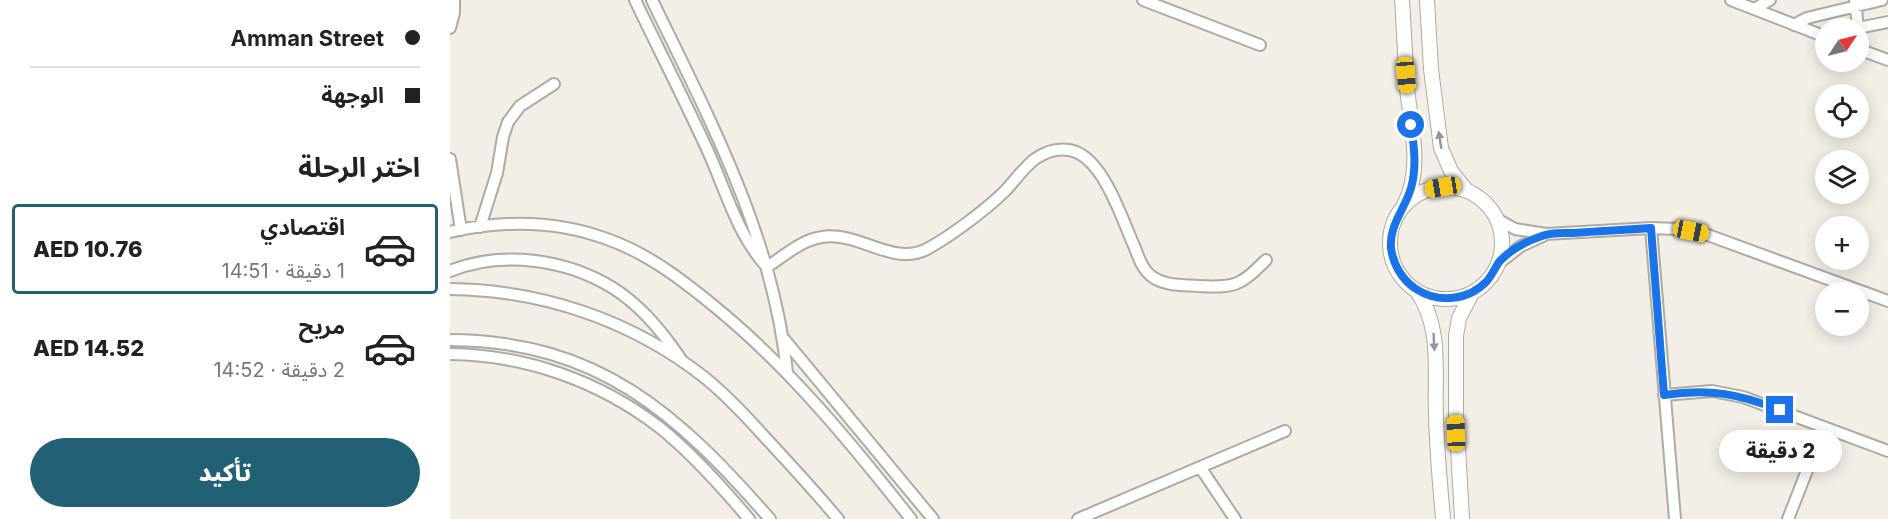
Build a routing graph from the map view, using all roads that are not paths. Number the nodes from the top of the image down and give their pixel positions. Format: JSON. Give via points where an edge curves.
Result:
{"nodes":[{"id":1,"x":454,"y":0,"type":"edge"},
{"id":2,"x":635,"y":0,"type":"edge"},
{"id":3,"x":652,"y":0,"type":"edge"},
{"id":4,"x":1143,"y":0,"type":"edge"},
{"id":5,"x":1402,"y":0,"type":"edge"},
{"id":6,"x":1427,"y":0,"type":"edge"},
{"id":7,"x":1731,"y":0,"type":"edge"},
{"id":8,"x":1770,"y":0,"type":"edge"},
{"id":9,"x":1882,"y":0,"type":"edge"},
{"id":10,"x":1856,"y":3,"type":"edge"},
{"id":11,"x":1754,"y":9,"type":"junction"},
{"id":12,"x":1857,"y":18,"type":"edge"},
{"id":13,"x":1888,"y":22,"type":"edge"},
{"id":14,"x":1794,"y":24,"type":"junction"},
{"id":15,"x":1869,"y":26,"type":"edge"},
{"id":16,"x":450,"y":28,"type":"edge"},
{"id":17,"x":1815,"y":33,"type":"edge"},
{"id":18,"x":1260,"y":45,"type":"dead end"},
{"id":19,"x":1869,"y":53,"type":"edge"},
{"id":20,"x":1886,"y":57,"type":"edge"},
{"id":21,"x":554,"y":84,"type":"dead end"},
{"id":22,"x":450,"y":159,"type":"edge"},
{"id":23,"x":1467,"y":191,"type":"junction"},
{"id":24,"x":1402,"y":209,"type":"junction"},
{"id":25,"x":1497,"y":219,"type":"junction"},
{"id":26,"x":480,"y":227,"type":"junction"},
{"id":27,"x":1651,"y":228,"type":"junction"},
{"id":28,"x":461,"y":230,"type":"junction"},
{"id":29,"x":450,"y":232,"type":"edge"},
{"id":30,"x":1546,"y":234,"type":"junction"},
{"id":31,"x":1266,"y":260,"type":"dead end"},
{"id":32,"x":1499,"y":262,"type":"junction"},
{"id":33,"x":767,"y":267,"type":"junction"},
{"id":34,"x":450,"y":271,"type":"edge"},
{"id":35,"x":1415,"y":288,"type":"junction"},
{"id":36,"x":450,"y":289,"type":"edge"},
{"id":37,"x":1472,"y":293,"type":"junction"},
{"id":38,"x":1888,"y":301,"type":"edge"},
{"id":39,"x":784,"y":338,"type":"junction"},
{"id":40,"x":450,"y":340,"type":"edge"},
{"id":41,"x":450,"y":354,"type":"edge"},
{"id":42,"x":682,"y":361,"type":"junction"},
{"id":43,"x":787,"y":373,"type":"junction"},
{"id":44,"x":1664,"y":395,"type":"junction"},
{"id":45,"x":1824,"y":427,"type":"junction"},
{"id":46,"x":1285,"y":431,"type":"dead end"},
{"id":47,"x":1888,"y":451,"type":"edge"},
{"id":48,"x":1200,"y":467,"type":"junction"},
{"id":49,"x":749,"y":519,"type":"edge"},
{"id":50,"x":770,"y":519,"type":"edge"},
{"id":51,"x":838,"y":519,"type":"edge"},
{"id":52,"x":911,"y":519,"type":"edge"},
{"id":53,"x":933,"y":519,"type":"edge"},
{"id":54,"x":1078,"y":519,"type":"edge"},
{"id":55,"x":1235,"y":519,"type":"edge"},
{"id":56,"x":1443,"y":519,"type":"edge"},
{"id":57,"x":1462,"y":519,"type":"edge"},
{"id":58,"x":1675,"y":519,"type":"edge"},
{"id":59,"x":1788,"y":519,"type":"edge"}],
"edges":[{"from":1,"to":16,"type":"street"},
{"from":2,"to":33,"type":"street","via":[[744,235]]},
{"from":3,"to":33,"type":"street","via":[[740,188]]},
{"from":4,"to":18,"type":"street"},
{"from":5,"to":24,"type":"main road","via":[[1415,160]]},
{"from":23,"to":6,"type":"main road","one_way":true,"via":[[1451,171],[1441,148]]},
{"from":7,"to":11,"type":"street"},
{"from":8,"to":11,"type":"street"},
{"from":9,"to":10,"type":"street"},
{"from":10,"to":12,"type":"street"},
{"from":10,"to":14,"type":"street"},
{"from":11,"to":14,"type":"street"},
{"from":13,"to":15,"type":"street"},
{"from":14,"to":17,"type":"street"},
{"from":19,"to":20,"type":"street"},
{"from":21,"to":26,"type":"street","via":[[520,106],[508,122]]},
{"from":22,"to":28,"type":"street"},
{"from":23,"to":24,"type":"main road","via":[[1431,189]]},
{"from":23,"to":25,"type":"main road","via":[[1484,202]]},
{"from":24,"to":35,"type":"main road","via":[[1392,232],[1393,257]]},
{"from":25,"to":30,"type":"street","via":[[1515,229]]},
{"from":25,"to":32,"type":"main road","via":[[1502,241]]},
{"from":26,"to":28,"type":"street"},
{"from":26,"to":43,"type":"street","via":[[552,226],[596,235],[638,252],[700,294]]},
{"from":27,"to":30,"type":"street"},
{"from":27,"to":38,"type":"street","via":[[1719,237]]},
{"from":27,"to":44,"type":"street"},
{"from":28,"to":29,"type":"street"},
{"from":30,"to":32,"type":"street"},
{"from":31,"to":33,"type":"street","via":[[1245,280],[1230,286],[1172,284],[1155,279],[1142,266],[1106,182],[1091,160],[1077,152],[1060,150],[1037,158],[986,208],[922,251],[895,254],[854,239],[830,236],[801,244]]},
{"from":32,"to":37,"type":"main road","via":[[1488,280]]},
{"from":33,"to":39,"type":"street"},
{"from":34,"to":42,"type":"street","via":[[483,262],[518,260],[552,264],[584,274],[636,306]]},
{"from":35,"to":37,"type":"main road","via":[[1437,298]]},
{"from":35,"to":56,"type":"main road","one_way":true,"via":[[1430,317],[1435,338]]},
{"from":36,"to":42,"type":"street","via":[[510,294],[568,306],[636,333]]},
{"from":37,"to":57,"type":"main road","via":[[1456,336]]},
{"from":39,"to":43,"type":"street"},
{"from":39,"to":53,"type":"street"},
{"from":40,"to":50,"type":"street","via":[[536,349],[583,364],[618,381],[681,428]]},
{"from":41,"to":49,"type":"street","via":[[540,366],[613,397],[677,443]]},
{"from":42,"to":51,"type":"street","via":[[726,395]]},
{"from":43,"to":52,"type":"street"},
{"from":44,"to":45,"type":"street","via":[[1728,393]]},
{"from":44,"to":58,"type":"street"},
{"from":45,"to":47,"type":"street"},
{"from":45,"to":59,"type":"street"},
{"from":46,"to":48,"type":"street"},
{"from":48,"to":54,"type":"street"},
{"from":48,"to":55,"type":"street"}]}
